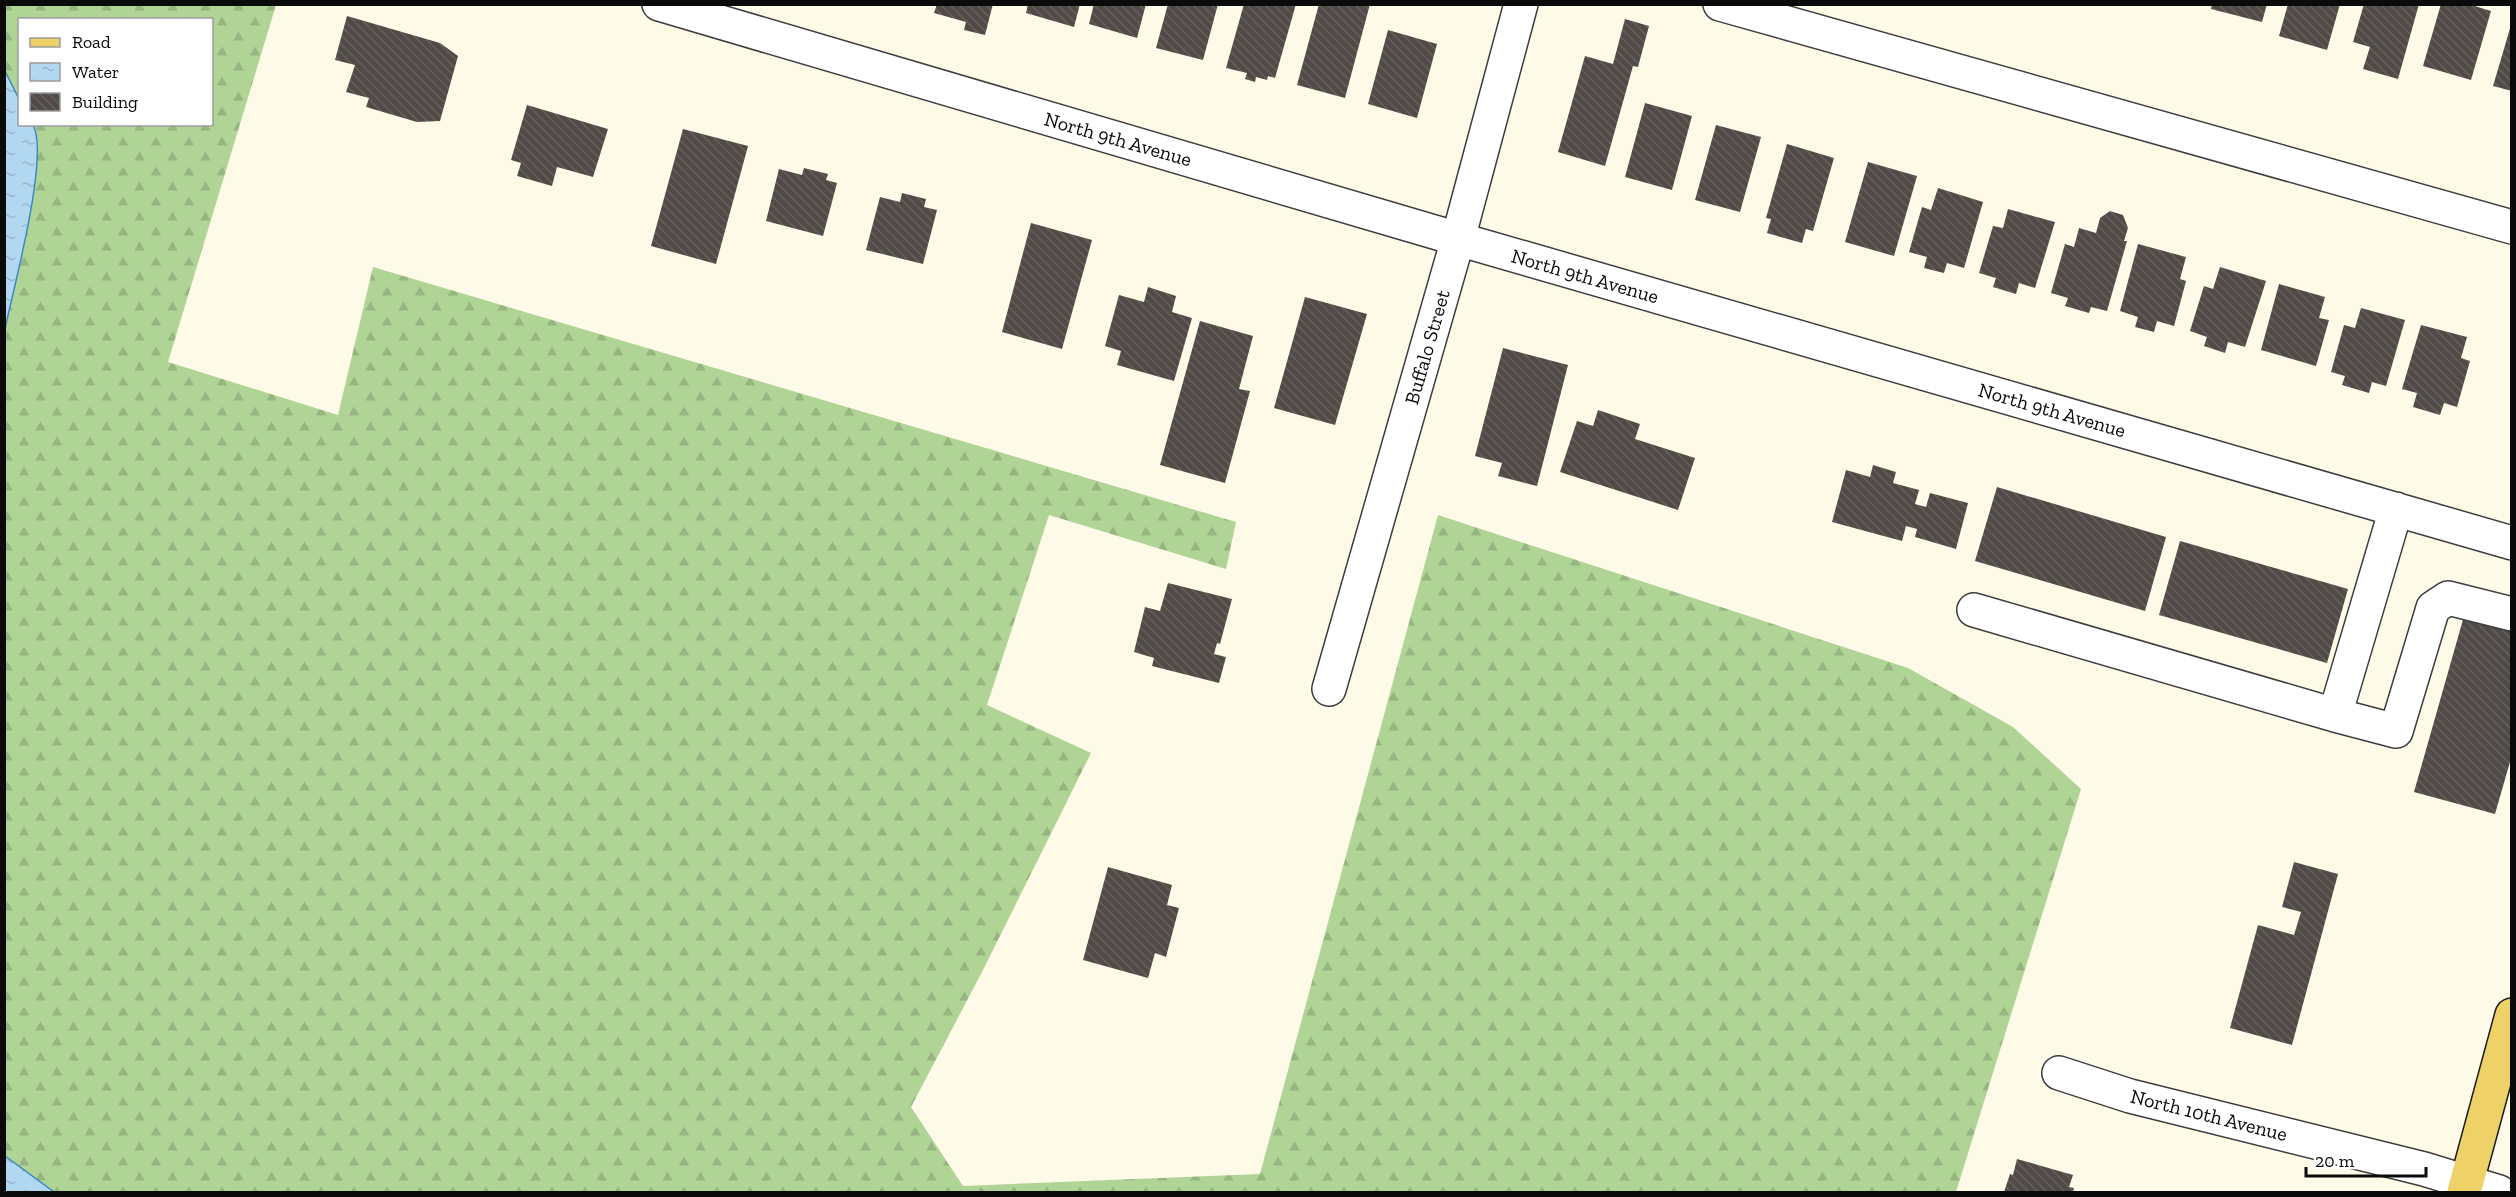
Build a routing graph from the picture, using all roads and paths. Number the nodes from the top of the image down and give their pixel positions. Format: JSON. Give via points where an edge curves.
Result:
{"nodes":[{"id":1,"x":659,"y":4,"type":"edge"},
{"id":2,"x":1521,"y":4,"type":"edge"},
{"id":3,"x":1720,"y":4,"type":"edge"},
{"id":4,"x":2511,"y":227,"type":"edge"},
{"id":5,"x":1458,"y":239,"type":"junction"},
{"id":6,"x":2396,"y":509,"type":"junction"},
{"id":7,"x":2511,"y":543,"type":"edge"},
{"id":8,"x":1974,"y":610,"type":"dead end"},
{"id":9,"x":2511,"y":614,"type":"edge"},
{"id":10,"x":1329,"y":689,"type":"dead end"},
{"id":11,"x":2335,"y":715,"type":"junction"},
{"id":12,"x":2511,"y":1015,"type":"edge"},
{"id":13,"x":2059,"y":1073,"type":"dead end"},
{"id":14,"x":2465,"y":1188,"type":"edge"},
{"id":15,"x":2499,"y":1192,"type":"edge"}],
"edges":[{"from":1,"to":5,"type":"street","name":"North 9th Avenue"},
{"from":2,"to":5,"type":"street","name":"Buffalo Street"},
{"from":3,"to":4,"type":"street"},
{"from":5,"to":6,"type":"street","name":"North 9th Avenue"},
{"from":5,"to":10,"type":"street","name":"Buffalo Street"},
{"from":6,"to":7,"type":"street","name":"North 9th Avenue"},
{"from":6,"to":11,"type":"street"},
{"from":8,"to":11,"type":"street"},
{"from":9,"to":11,"type":"street","via":[[2448,598],[2433,608],[2396,730]]},
{"from":12,"to":14,"type":"main road"},
{"from":13,"to":14,"type":"street","name":"North 10th Avenue","via":[[2130,1096],[2424,1169]]},
{"from":14,"to":15,"type":"street","name":"North 10th Avenue"}]}
